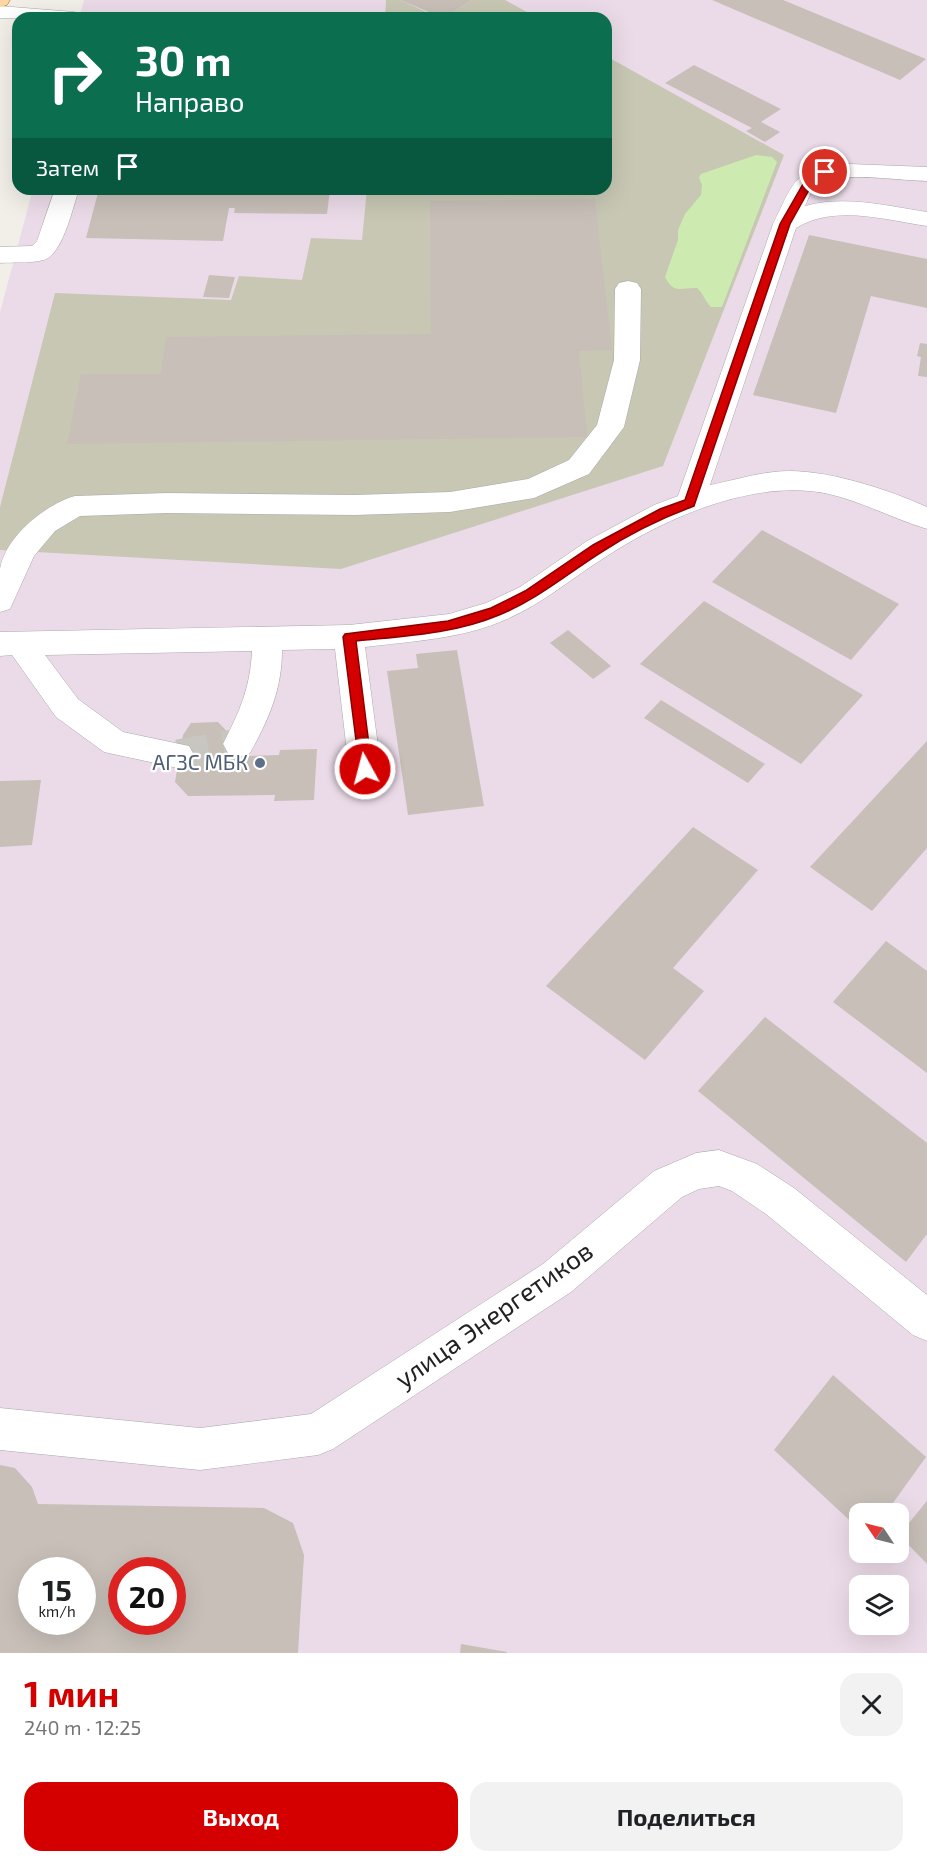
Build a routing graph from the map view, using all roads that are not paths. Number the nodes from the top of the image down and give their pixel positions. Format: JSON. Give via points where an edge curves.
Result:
{"nodes":[{"id":1,"x":927,"y":174,"type":"edge"},
{"id":2,"x":65,"y":195,"type":"edge"},
{"id":3,"x":927,"y":219,"type":"edge"},
{"id":4,"x":785,"y":224,"type":"junction"},
{"id":5,"x":0,"y":255,"type":"edge"},
{"id":6,"x":627,"y":289,"type":"dead end"},
{"id":7,"x":690,"y":503,"type":"junction"},
{"id":8,"x":927,"y":519,"type":"edge"},
{"id":9,"x":0,"y":601,"type":"edge"},
{"id":10,"x":349,"y":637,"type":"junction"},
{"id":11,"x":267,"y":638,"type":"junction"},
{"id":12,"x":10,"y":643,"type":"edge"},
{"id":13,"x":239,"y":744,"type":"dead end"},
{"id":14,"x":178,"y":755,"type":"tunnel mouth"},
{"id":15,"x":365,"y":769,"type":"dead end"},
{"id":16,"x":927,"y":1321,"type":"edge"},
{"id":17,"x":0,"y":1429,"type":"edge"}],
"edges":[{"from":1,"to":4,"type":"lane","via":[[825,172],[810,179]]},
{"from":2,"to":5,"type":"lane","via":[[48,243],[39,253]]},
{"from":3,"to":4,"type":"lane","via":[[836,207],[809,211]]},
{"from":4,"to":7,"type":"lane"},
{"from":6,"to":9,"type":"lane","via":[[627,360],[610,427],[579,467],[534,489],[450,502],[167,502],[75,506],[45,524],[21,551]]},
{"from":7,"to":8,"type":"lane","via":[[746,486],[776,481],[808,482],[829,484]]},
{"from":7,"to":10,"type":"lane","via":[[664,512],[597,548],[530,595],[495,612],[448,625]]},
{"from":10,"to":11,"type":"lane"},
{"from":10,"to":15,"type":"lane"},
{"from":11,"to":12,"type":"lane"},
{"from":11,"to":13,"type":"lane","via":[[267,677],[257,715]]},
{"from":12,"to":14,"type":"lane","via":[[67,708],[115,743]]},
{"from":16,"to":17,"type":"lane","name":"улица Энергетиков","via":[[780,1201],[744,1177],[719,1168],[696,1171],[668,1184],[557,1278],[318,1434],[200,1449]]}]}
